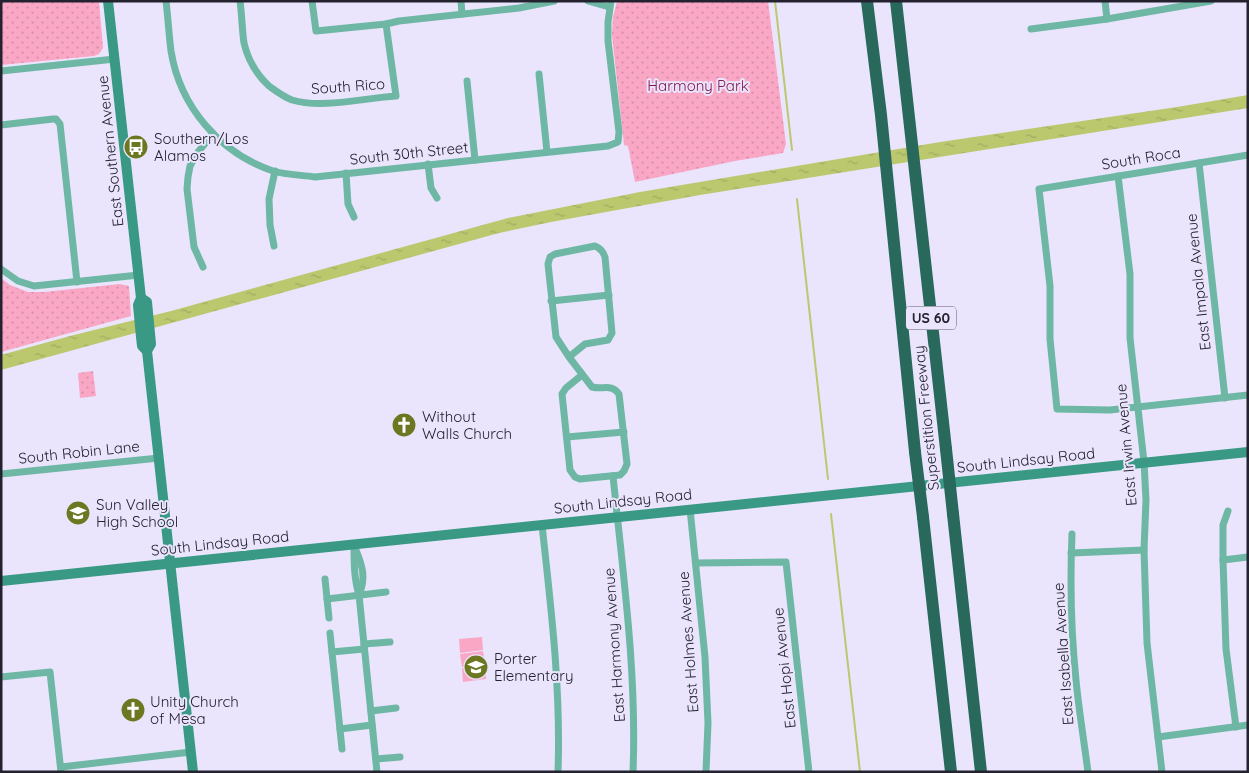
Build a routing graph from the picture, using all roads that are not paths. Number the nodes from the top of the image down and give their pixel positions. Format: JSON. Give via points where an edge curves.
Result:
{"nodes":[{"id":1,"x":108,"y":1,"type":"edge"},
{"id":2,"x":166,"y":1,"type":"edge"},
{"id":3,"x":240,"y":1,"type":"edge"},
{"id":4,"x":312,"y":1,"type":"edge"},
{"id":5,"x":461,"y":1,"type":"edge"},
{"id":6,"x":554,"y":1,"type":"edge"},
{"id":7,"x":588,"y":1,"type":"edge"},
{"id":8,"x":867,"y":1,"type":"edge"},
{"id":9,"x":896,"y":1,"type":"edge"},
{"id":10,"x":1105,"y":1,"type":"edge"},
{"id":11,"x":1211,"y":1,"type":"edge"},
{"id":12,"x":543,"y":2,"type":"edge"},
{"id":13,"x":610,"y":4,"type":"edge"},
{"id":14,"x":462,"y":14,"type":"junction"},
{"id":15,"x":1107,"y":19,"type":"junction"},
{"id":16,"x":386,"y":24,"type":"junction"},
{"id":17,"x":1031,"y":29,"type":"dead end"},
{"id":18,"x":115,"y":59,"type":"junction"},
{"id":19,"x":1,"y":71,"type":"edge"},
{"id":20,"x":539,"y":74,"type":"dead end"},
{"id":21,"x":467,"y":81,"type":"dead end"},
{"id":22,"x":1,"y":125,"type":"edge"},
{"id":23,"x":213,"y":134,"type":"junction"},
{"id":24,"x":547,"y":152,"type":"junction"},
{"id":25,"x":1248,"y":155,"type":"edge"},
{"id":26,"x":475,"y":160,"type":"junction"},
{"id":27,"x":1199,"y":163,"type":"junction"},
{"id":28,"x":428,"y":164,"type":"junction"},
{"id":29,"x":274,"y":171,"type":"junction"},
{"id":30,"x":346,"y":173,"type":"junction"},
{"id":31,"x":1118,"y":176,"type":"junction"},
{"id":32,"x":437,"y":198,"type":"dead end"},
{"id":33,"x":354,"y":217,"type":"dead end"},
{"id":34,"x":274,"y":246,"type":"dead end"},
{"id":35,"x":203,"y":267,"type":"dead end"},
{"id":36,"x":3,"y":271,"type":"edge"},
{"id":37,"x":138,"y":275,"type":"junction"},
{"id":38,"x":77,"y":282,"type":"junction"},
{"id":39,"x":609,"y":295,"type":"junction"},
{"id":40,"x":551,"y":301,"type":"junction"},
{"id":41,"x":568,"y":357,"type":"junction"},
{"id":42,"x":582,"y":375,"type":"junction"},
{"id":43,"x":1248,"y":395,"type":"edge"},
{"id":44,"x":1225,"y":398,"type":"junction"},
{"id":45,"x":1138,"y":407,"type":"junction"},
{"id":46,"x":624,"y":432,"type":"junction"},
{"id":47,"x":566,"y":438,"type":"junction"},
{"id":48,"x":1248,"y":452,"type":"edge"},
{"id":49,"x":159,"y":458,"type":"junction"},
{"id":50,"x":1144,"y":462,"type":"junction"},
{"id":51,"x":1,"y":474,"type":"edge"},
{"id":52,"x":613,"y":476,"type":"junction"},
{"id":53,"x":690,"y":510,"type":"junction"},
{"id":54,"x":1228,"y":511,"type":"dead end"},
{"id":55,"x":617,"y":517,"type":"junction"},
{"id":56,"x":542,"y":525,"type":"junction"},
{"id":57,"x":1072,"y":534,"type":"dead end"},
{"id":58,"x":354,"y":544,"type":"junction"},
{"id":59,"x":1144,"y":550,"type":"junction"},
{"id":60,"x":1071,"y":553,"type":"junction"},
{"id":61,"x":1248,"y":557,"type":"edge"},
{"id":62,"x":1223,"y":560,"type":"junction"},
{"id":63,"x":170,"y":563,"type":"junction"},
{"id":64,"x":696,"y":563,"type":"junction"},
{"id":65,"x":325,"y":578,"type":"dead end"},
{"id":66,"x":1,"y":581,"type":"edge"},
{"id":67,"x":386,"y":592,"type":"dead end"},
{"id":68,"x":359,"y":595,"type":"junction"},
{"id":69,"x":327,"y":599,"type":"junction"},
{"id":70,"x":329,"y":618,"type":"dead end"},
{"id":71,"x":330,"y":633,"type":"dead end"},
{"id":72,"x":390,"y":642,"type":"dead end"},
{"id":73,"x":364,"y":646,"type":"junction"},
{"id":74,"x":332,"y":652,"type":"junction"},
{"id":75,"x":1,"y":677,"type":"edge"},
{"id":76,"x":396,"y":708,"type":"dead end"},
{"id":77,"x":371,"y":711,"type":"junction"},
{"id":78,"x":372,"y":725,"type":"junction"},
{"id":79,"x":1248,"y":725,"type":"edge"},
{"id":80,"x":1236,"y":727,"type":"junction"},
{"id":81,"x":340,"y":729,"type":"junction"},
{"id":82,"x":1158,"y":737,"type":"junction"},
{"id":83,"x":342,"y":749,"type":"dead end"},
{"id":84,"x":191,"y":752,"type":"junction"},
{"id":85,"x":400,"y":757,"type":"dead end"},
{"id":86,"x":376,"y":759,"type":"junction"},
{"id":87,"x":61,"y":769,"type":"edge"},
{"id":88,"x":193,"y":772,"type":"edge"},
{"id":89,"x":377,"y":772,"type":"edge"},
{"id":90,"x":558,"y":772,"type":"edge"},
{"id":91,"x":633,"y":772,"type":"edge"},
{"id":92,"x":706,"y":772,"type":"edge"},
{"id":93,"x":809,"y":772,"type":"edge"},
{"id":94,"x":950,"y":772,"type":"edge"},
{"id":95,"x":981,"y":772,"type":"edge"},
{"id":96,"x":1088,"y":772,"type":"edge"},
{"id":97,"x":1162,"y":772,"type":"edge"}],
"edges":[{"from":1,"to":18,"type":"main road","name":"East Southern Avenue"},
{"from":2,"to":23,"type":"street","name":"South 30th Street","via":[[171,52],[177,74],[190,104]]},
{"from":3,"to":16,"type":"street","name":"South Rico","via":[[244,44],[261,79],[290,99],[307,103],[396,96]]},
{"from":4,"to":16,"type":"street","via":[[316,31]]},
{"from":5,"to":14,"type":"street"},
{"from":6,"to":12,"type":"street"},
{"from":7,"to":13,"type":"street"},
{"from":8,"to":94,"type":"highway","name":"Superstition Freeway","number":"US 60","bridge":true},
{"from":9,"to":95,"type":"highway","name":"Superstition Freeway","number":"US 60","bridge":true},
{"from":10,"to":15,"type":"street"},
{"from":11,"to":15,"type":"street"},
{"from":12,"to":14,"type":"street"},
{"from":13,"to":24,"type":"street","name":"South 30th Street","via":[[608,41],[618,142],[608,146]]},
{"from":14,"to":16,"type":"street"},
{"from":15,"to":17,"type":"street"},
{"from":18,"to":19,"type":"street"},
{"from":18,"to":37,"type":"main road","name":"East Southern Avenue"},
{"from":20,"to":24,"type":"street"},
{"from":21,"to":26,"type":"street"},
{"from":22,"to":38,"type":"street","via":[[56,119],[60,124]]},
{"from":23,"to":29,"type":"street","name":"South 30th Street","via":[[248,160]]},
{"from":23,"to":35,"type":"street","via":[[186,165],[194,247]]},
{"from":24,"to":26,"type":"street","name":"South 30th Street"},
{"from":25,"to":27,"type":"street","name":"South Roca"},
{"from":26,"to":28,"type":"street","name":"South 30th Street"},
{"from":27,"to":31,"type":"street","name":"South Roca"},
{"from":27,"to":44,"type":"street","name":"East Impala Avenue"},
{"from":28,"to":30,"type":"street","name":"South 30th Street"},
{"from":28,"to":32,"type":"street","via":[[431,188]]},
{"from":29,"to":30,"type":"street","name":"South 30th Street","via":[[315,177]]},
{"from":29,"to":34,"type":"street","via":[[269,199]]},
{"from":30,"to":33,"type":"street","via":[[348,204]]},
{"from":31,"to":45,"type":"street","name":"East Irwin Avenue","via":[[1130,274],[1130,338]]},
{"from":31,"to":45,"type":"street","name":"South Roca","via":[[1039,189],[1050,286],[1050,339],[1057,409]]},
{"from":36,"to":38,"type":"street","via":[[18,282],[34,286]]},
{"from":37,"to":38,"type":"street"},
{"from":37,"to":49,"type":"main road","name":"East Southern Avenue","via":[[141,298],[138,304],[144,317],[145,333],[142,346],[147,351]]},
{"from":39,"to":40,"type":"street"},
{"from":39,"to":40,"type":"street","via":[[605,257],[595,246],[550,257]]},
{"from":39,"to":41,"type":"street","via":[[610,338],[586,344]]},
{"from":40,"to":41,"type":"street","via":[[556,338]]},
{"from":41,"to":42,"type":"street"},
{"from":42,"to":46,"type":"street","via":[[592,387],[611,387],[618,392]]},
{"from":42,"to":47,"type":"street","via":[[562,394]]},
{"from":43,"to":44,"type":"street"},
{"from":44,"to":45,"type":"street"},
{"from":45,"to":50,"type":"street","name":"East Irwin Avenue"},
{"from":46,"to":47,"type":"street"},
{"from":46,"to":52,"type":"street","via":[[627,466],[622,473]]},
{"from":47,"to":52,"type":"street","via":[[570,468],[575,477]]},
{"from":48,"to":50,"type":"main road","name":"South Lindsay Road"},
{"from":49,"to":51,"type":"street","name":"South Robin Lane"},
{"from":49,"to":63,"type":"main road","name":"East Southern Avenue"},
{"from":50,"to":53,"type":"main road","name":"South Lindsay Road"},
{"from":50,"to":59,"type":"street","name":"East Irwin Avenue"},
{"from":52,"to":55,"type":"street","name":"East Harmony Avenue"},
{"from":53,"to":55,"type":"main road","name":"South Lindsay Road"},
{"from":53,"to":64,"type":"street","name":"East Holmes Avenue"},
{"from":54,"to":62,"type":"street","via":[[1223,526]]},
{"from":55,"to":56,"type":"main road","name":"South Lindsay Road"},
{"from":55,"to":91,"type":"street","name":"East Harmony Avenue","via":[[632,672]]},
{"from":56,"to":58,"type":"main road","name":"South Lindsay Road"},
{"from":56,"to":90,"type":"street","via":[[557,672]]},
{"from":57,"to":60,"type":"street","name":"East Isabella Avenue"},
{"from":58,"to":63,"type":"main road","name":"South Lindsay Road"},
{"from":58,"to":68,"type":"street"},
{"from":59,"to":60,"type":"street"},
{"from":59,"to":82,"type":"street","name":"East Irwin Avenue","via":[[1147,643]]},
{"from":60,"to":96,"type":"street","name":"East Isabella Avenue","via":[[1076,681]]},
{"from":61,"to":62,"type":"street"},
{"from":62,"to":80,"type":"street","via":[[1226,649]]},
{"from":63,"to":66,"type":"main road","name":"South Lindsay Road"},
{"from":63,"to":84,"type":"main road","name":"East Southern Avenue"},
{"from":64,"to":92,"type":"street","name":"East Holmes Avenue","via":[[708,714]]},
{"from":64,"to":93,"type":"street","name":"East Hopi Avenue","via":[[786,562]]},
{"from":65,"to":69,"type":"street"},
{"from":67,"to":68,"type":"street"},
{"from":68,"to":69,"type":"street"},
{"from":68,"to":73,"type":"street"},
{"from":69,"to":70,"type":"street"},
{"from":71,"to":74,"type":"street"},
{"from":72,"to":73,"type":"street"},
{"from":73,"to":74,"type":"street"},
{"from":73,"to":77,"type":"street"},
{"from":74,"to":81,"type":"street"},
{"from":75,"to":87,"type":"street","via":[[50,672]]},
{"from":76,"to":77,"type":"street"},
{"from":77,"to":78,"type":"street"},
{"from":78,"to":81,"type":"street"},
{"from":78,"to":86,"type":"street"},
{"from":79,"to":80,"type":"street"},
{"from":80,"to":82,"type":"street"},
{"from":81,"to":83,"type":"street"},
{"from":82,"to":97,"type":"street","name":"East Irwin Avenue"},
{"from":84,"to":87,"type":"street"},
{"from":84,"to":88,"type":"main road","name":"East Southern Avenue"},
{"from":85,"to":86,"type":"street"},
{"from":86,"to":89,"type":"street"}]}
